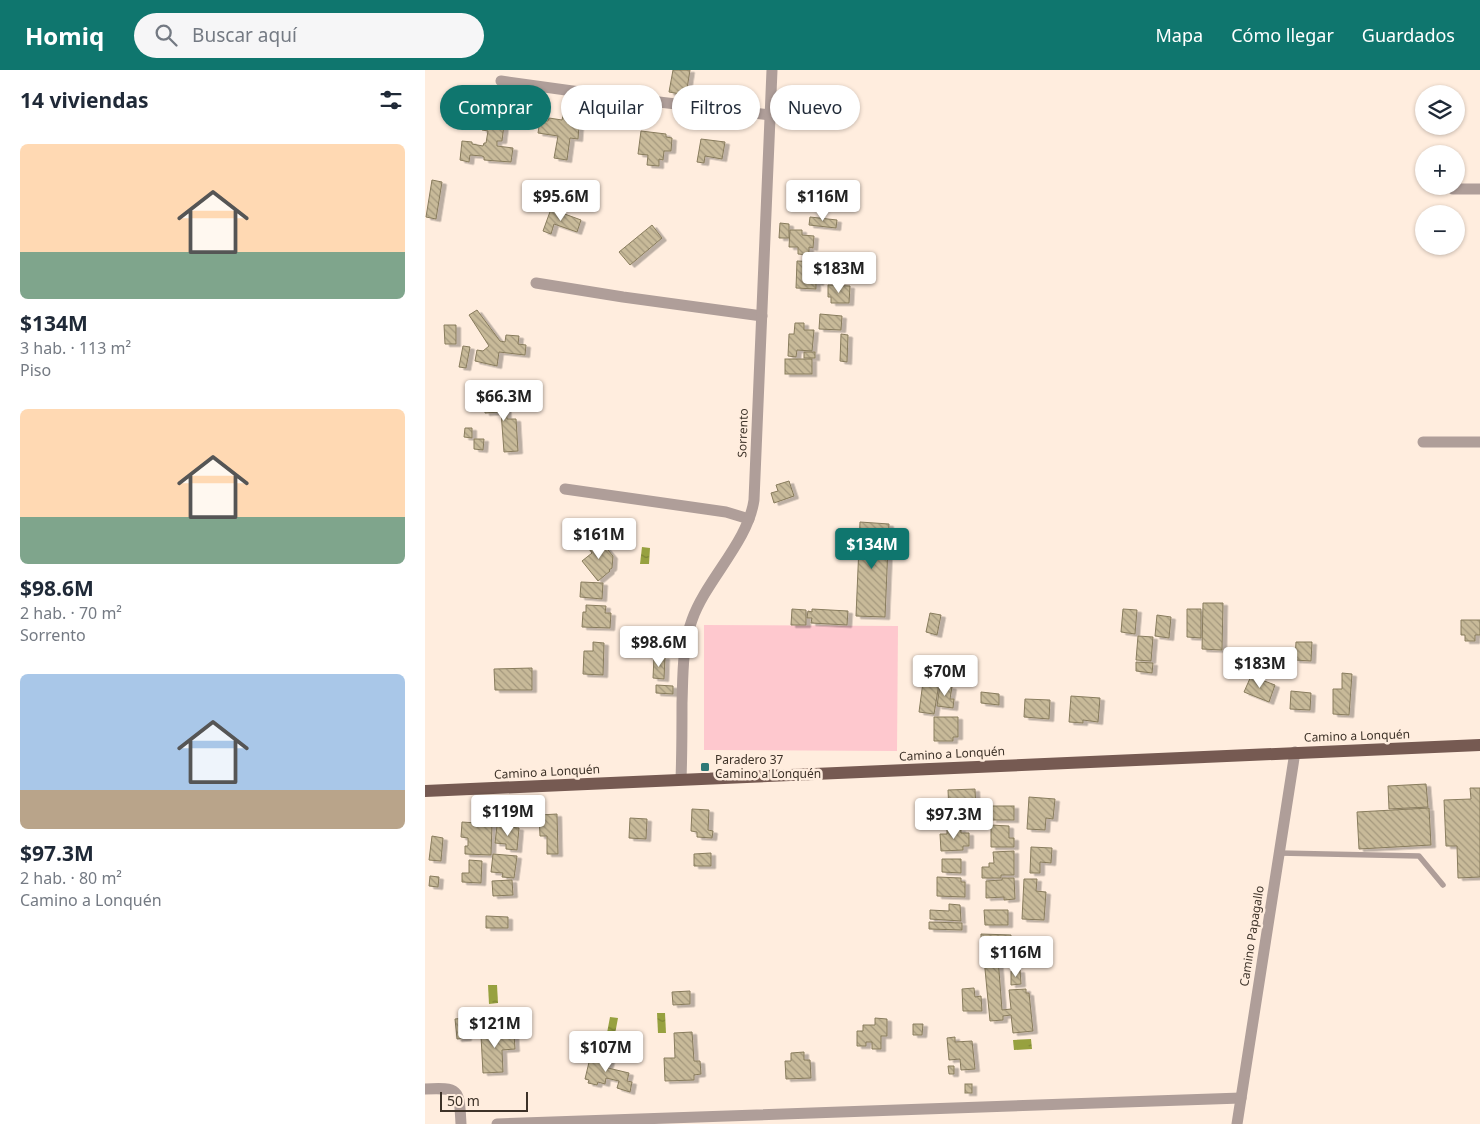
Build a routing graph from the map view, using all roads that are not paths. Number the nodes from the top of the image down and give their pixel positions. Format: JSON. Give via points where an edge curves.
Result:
{"nodes":[{"id":1,"x":772,"y":70,"type":"edge"},
{"id":2,"x":501,"y":81,"type":"dead end"},
{"id":3,"x":771,"y":85,"type":"edge"},
{"id":4,"x":770,"y":115,"type":"joint"},
{"id":5,"x":1465,"y":189,"type":"edge"},
{"id":6,"x":1480,"y":189,"type":"edge"},
{"id":7,"x":536,"y":283,"type":"dead end"},
{"id":8,"x":762,"y":316,"type":"junction"},
{"id":9,"x":1423,"y":442,"type":"dead end"},
{"id":10,"x":1480,"y":442,"type":"edge"},
{"id":11,"x":565,"y":489,"type":"dead end"},
{"id":12,"x":749,"y":519,"type":"junction"},
{"id":13,"x":1480,"y":745,"type":"edge"},
{"id":14,"x":1295,"y":752,"type":"junction"},
{"id":15,"x":681,"y":779,"type":"junction"},
{"id":16,"x":425,"y":791,"type":"edge"},
{"id":17,"x":1279,"y":853,"type":"junction"},
{"id":18,"x":1443,"y":884,"type":"dead end"},
{"id":19,"x":425,"y":1089,"type":"edge"},
{"id":20,"x":1241,"y":1098,"type":"junction"},
{"id":21,"x":461,"y":1124,"type":"edge"},
{"id":22,"x":497,"y":1124,"type":"edge"},
{"id":23,"x":1237,"y":1124,"type":"edge"}],
"edges":[{"from":1,"to":3,"type":"street","name":"Sorrento"},
{"from":2,"to":4,"type":"street"},
{"from":4,"to":8,"type":"street","name":"Sorrento"},
{"from":5,"to":6,"type":"street"},
{"from":7,"to":8,"type":"street"},
{"from":8,"to":12,"type":"street","name":"Sorrento","via":[[754,500]]},
{"from":9,"to":10,"type":"street"},
{"from":11,"to":12,"type":"street","via":[[721,511]]},
{"from":12,"to":15,"type":"street","name":"Sorrento","via":[[696,610],[688,631],[683,669]]},
{"from":13,"to":14,"type":"main road","name":"Camino a Lonquén"},
{"from":14,"to":15,"type":"main road","name":"Camino a Lonquén"},
{"from":14,"to":17,"type":"street","name":"Camino Papagallo"},
{"from":15,"to":16,"type":"main road","name":"Camino a Lonquén"},
{"from":17,"to":18,"type":"lane","via":[[1419,856]]},
{"from":17,"to":20,"type":"street","name":"Camino Papagallo"},
{"from":19,"to":21,"type":"street","via":[[447,1088],[455,1092],[459,1099]]},
{"from":20,"to":22,"type":"street"},
{"from":20,"to":23,"type":"street","name":"Camino Papagallo"}]}
